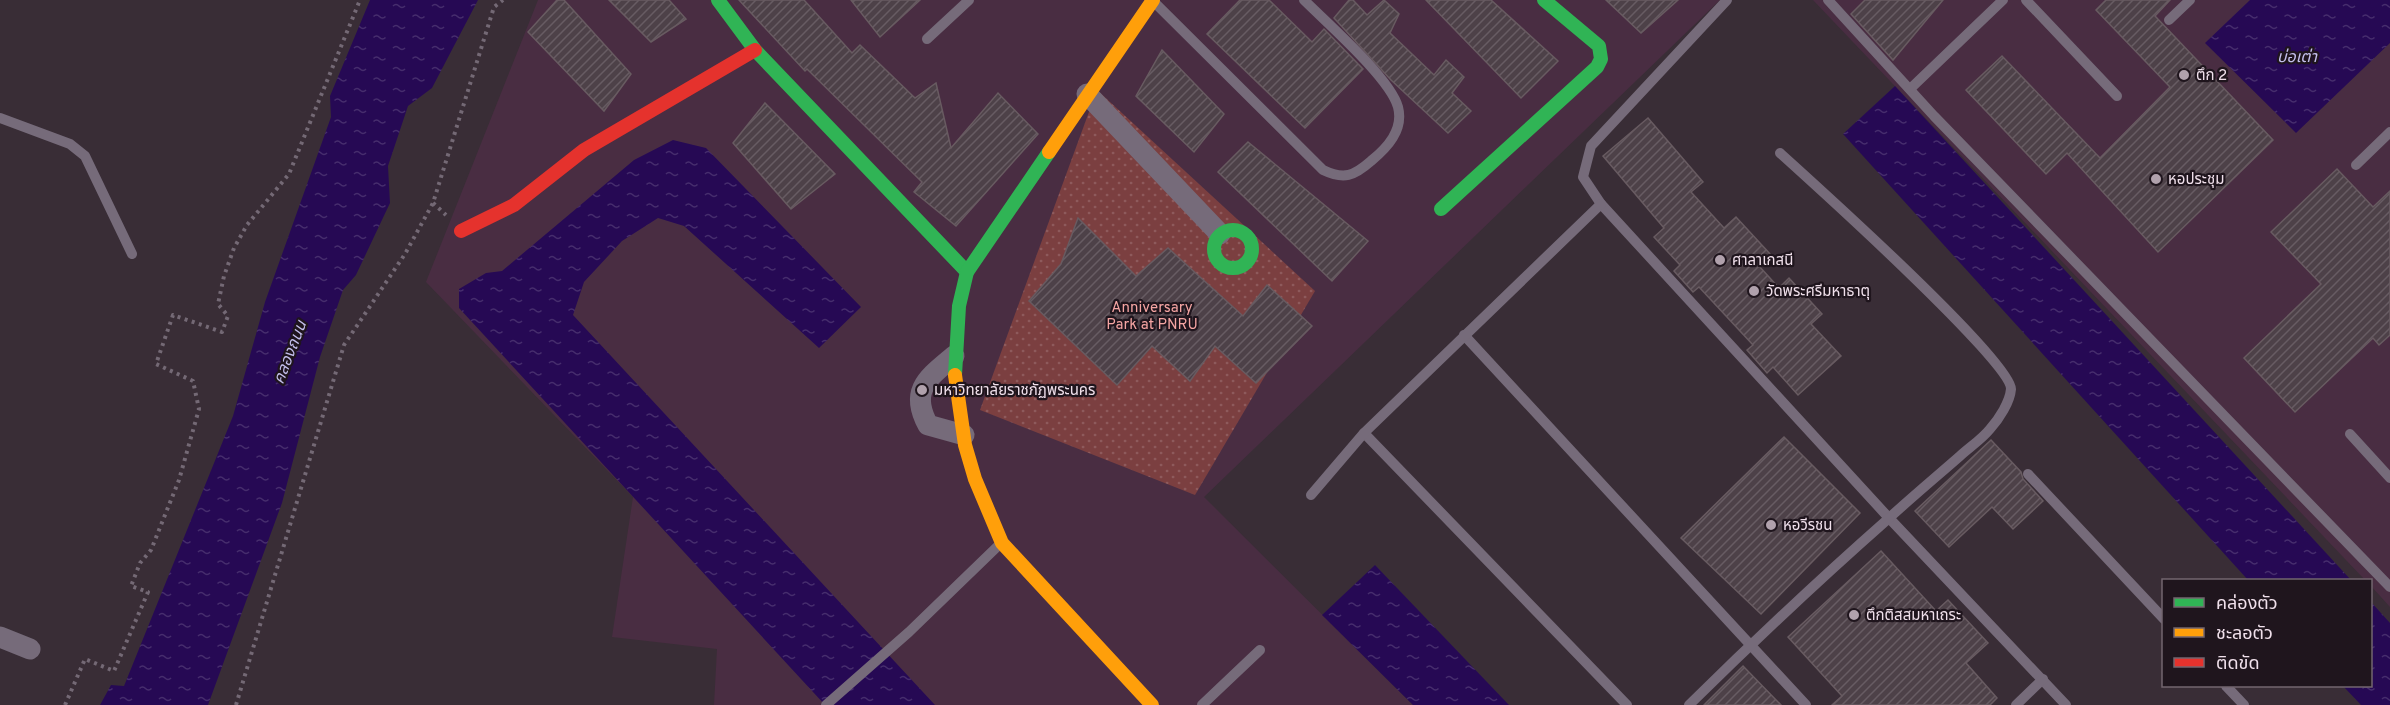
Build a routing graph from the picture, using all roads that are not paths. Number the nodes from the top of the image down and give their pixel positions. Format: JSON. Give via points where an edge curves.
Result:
{"nodes":[{"id":1,"x":718,"y":0,"type":"edge"},
{"id":2,"x":969,"y":0,"type":"edge"},
{"id":3,"x":1304,"y":0,"type":"edge"},
{"id":4,"x":1544,"y":0,"type":"edge"},
{"id":5,"x":1727,"y":0,"type":"edge"},
{"id":6,"x":1828,"y":0,"type":"edge"},
{"id":7,"x":2003,"y":0,"type":"edge"},
{"id":8,"x":2026,"y":0,"type":"edge"},
{"id":9,"x":2190,"y":0,"type":"edge"},
{"id":10,"x":1151,"y":1,"type":"edge"},
{"id":11,"x":2169,"y":20,"type":"dead end"},
{"id":12,"x":927,"y":39,"type":"dead end"},
{"id":13,"x":754,"y":50,"type":"junction"},
{"id":14,"x":1910,"y":89,"type":"junction"},
{"id":15,"x":1087,"y":94,"type":"junction"},
{"id":16,"x":2117,"y":96,"type":"dead end"},
{"id":17,"x":0,"y":118,"type":"edge"},
{"id":18,"x":2390,"y":132,"type":"edge"},
{"id":19,"x":1780,"y":153,"type":"dead end"},
{"id":20,"x":2356,"y":165,"type":"dead end"},
{"id":21,"x":1601,"y":204,"type":"junction"},
{"id":22,"x":1441,"y":209,"type":"dead end"},
{"id":23,"x":461,"y":231,"type":"dead end"},
{"id":24,"x":1220,"y":234,"type":"dead end"},
{"id":25,"x":132,"y":254,"type":"dead end"},
{"id":26,"x":967,"y":272,"type":"junction"},
{"id":27,"x":1464,"y":335,"type":"junction"},
{"id":28,"x":954,"y":356,"type":"junction"},
{"id":29,"x":1364,"y":433,"type":"junction"},
{"id":30,"x":2350,"y":434,"type":"dead end"},
{"id":31,"x":964,"y":435,"type":"junction"},
{"id":32,"x":2028,"y":474,"type":"dead end"},
{"id":33,"x":2390,"y":478,"type":"edge"},
{"id":34,"x":1311,"y":495,"type":"dead end"},
{"id":35,"x":1889,"y":518,"type":"junction"},
{"id":36,"x":1002,"y":543,"type":"junction"},
{"id":37,"x":2390,"y":587,"type":"edge"},
{"id":38,"x":2162,"y":618,"type":"edge"},
{"id":39,"x":0,"y":637,"type":"edge"},
{"id":40,"x":1750,"y":644,"type":"junction"},
{"id":41,"x":30,"y":649,"type":"dead end"},
{"id":42,"x":1260,"y":650,"type":"dead end"},
{"id":43,"x":2043,"y":679,"type":"junction"},
{"id":44,"x":2227,"y":687,"type":"edge"},
{"id":45,"x":826,"y":705,"type":"edge"},
{"id":46,"x":1152,"y":705,"type":"edge"},
{"id":47,"x":1202,"y":705,"type":"edge"},
{"id":48,"x":1627,"y":705,"type":"edge"},
{"id":49,"x":1689,"y":705,"type":"edge"},
{"id":50,"x":1806,"y":705,"type":"edge"},
{"id":51,"x":2016,"y":705,"type":"edge"},
{"id":52,"x":2066,"y":705,"type":"edge"},
{"id":53,"x":2244,"y":705,"type":"edge"}],
"edges":[{"from":1,"to":13,"type":"street"},
{"from":2,"to":12,"type":"lane"},
{"from":3,"to":10,"type":"lane","via":[[1386,85],[1398,107],[1391,144],[1353,175],[1345,177],[1323,170]]},
{"from":4,"to":22,"type":"street","via":[[1599,46],[1601,59],[1597,67]]},
{"from":5,"to":21,"type":"lane","via":[[1592,146],[1583,177]]},
{"from":6,"to":14,"type":"lane"},
{"from":7,"to":14,"type":"lane"},
{"from":8,"to":16,"type":"lane"},
{"from":9,"to":11,"type":"lane"},
{"from":10,"to":15,"type":"street"},
{"from":13,"to":23,"type":"street","via":[[584,150],[514,206]]},
{"from":13,"to":26,"type":"street"},
{"from":14,"to":37,"type":"lane"},
{"from":15,"to":24,"type":"street"},
{"from":15,"to":26,"type":"street"},
{"from":17,"to":25,"type":"lane","via":[[70,144],[85,156]]},
{"from":18,"to":20,"type":"lane"},
{"from":19,"to":35,"type":"lane","via":[[1868,232],[1942,306],[2009,382],[2011,389],[2005,406],[1990,430]]},
{"from":21,"to":27,"type":"lane"},
{"from":21,"to":35,"type":"lane"},
{"from":26,"to":28,"type":"street","via":[[957,305]]},
{"from":27,"to":29,"type":"lane"},
{"from":27,"to":40,"type":"lane"},
{"from":28,"to":31,"type":"street"},
{"from":28,"to":31,"type":"street","via":[[923,386],[919,402],[928,425]]},
{"from":29,"to":34,"type":"lane"},
{"from":29,"to":48,"type":"lane"},
{"from":30,"to":33,"type":"lane"},
{"from":31,"to":36,"type":"street","via":[[986,514]]},
{"from":32,"to":38,"type":"lane"},
{"from":35,"to":40,"type":"lane"},
{"from":35,"to":43,"type":"lane"},
{"from":36,"to":45,"type":"lane"},
{"from":36,"to":46,"type":"street"},
{"from":39,"to":41,"type":"street"},
{"from":40,"to":49,"type":"lane"},
{"from":40,"to":50,"type":"lane"},
{"from":42,"to":47,"type":"lane"},
{"from":43,"to":51,"type":"lane"},
{"from":43,"to":52,"type":"lane"},
{"from":44,"to":53,"type":"lane"}]}
